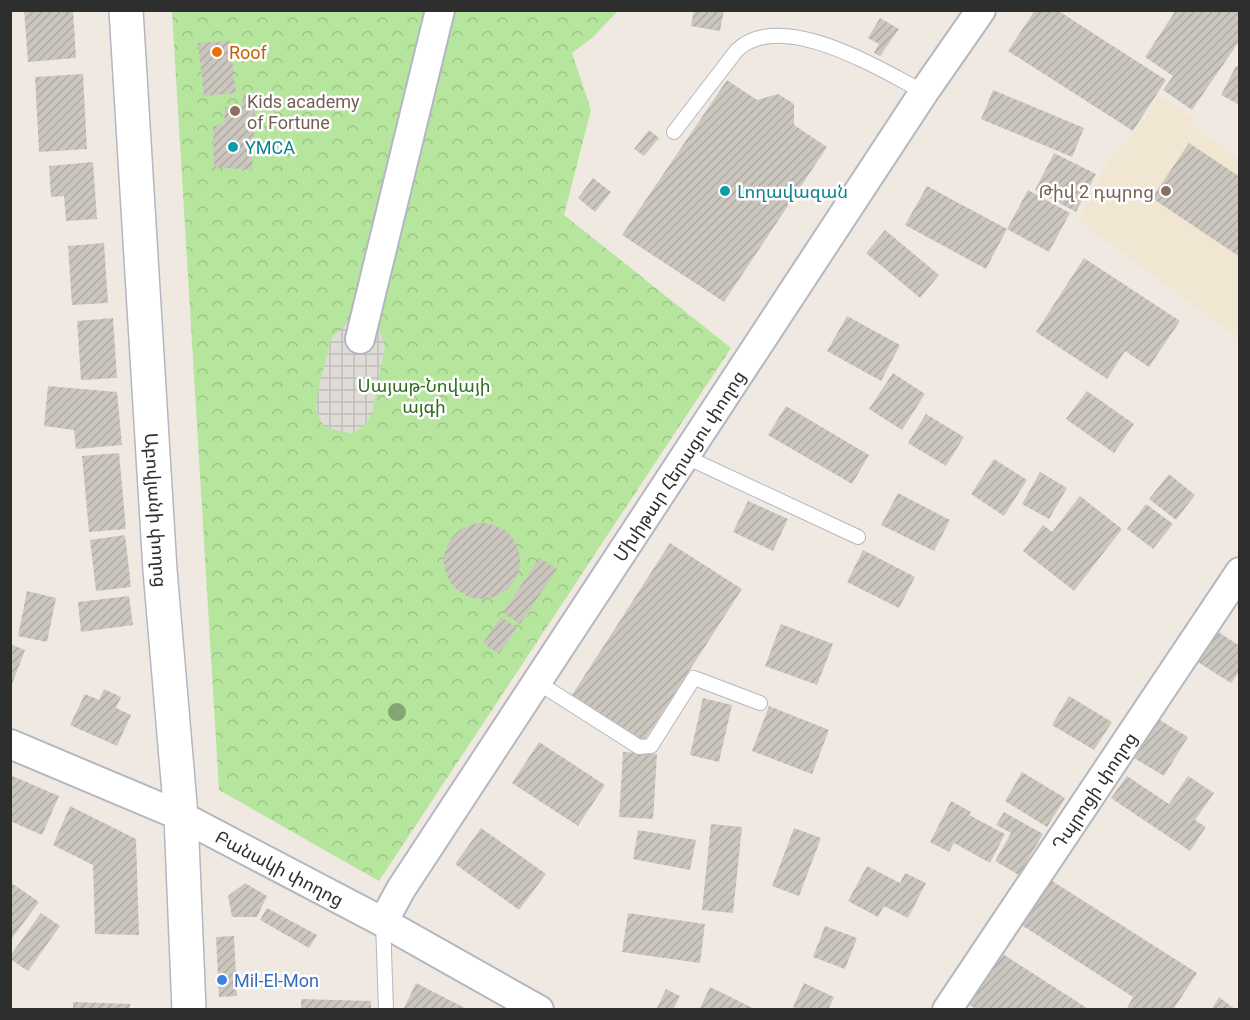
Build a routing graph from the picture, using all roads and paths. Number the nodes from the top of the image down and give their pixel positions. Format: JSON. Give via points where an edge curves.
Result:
{"nodes":[{"id":1,"x":126,"y":10,"type":"edge"},
{"id":2,"x":440,"y":10,"type":"edge"},
{"id":3,"x":981,"y":10,"type":"edge"},
{"id":4,"x":924,"y":92,"type":"junction"},
{"id":5,"x":674,"y":132,"type":"dead end"},
{"id":6,"x":360,"y":339,"type":"dead end"},
{"id":7,"x":684,"y":456,"type":"junction"},
{"id":8,"x":858,"y":537,"type":"dead end"},
{"id":9,"x":1239,"y":572,"type":"edge"},
{"id":10,"x":537,"y":682,"type":"junction"},
{"id":11,"x":760,"y":703,"type":"dead end"},
{"id":12,"x":10,"y":744,"type":"edge"},
{"id":13,"x":182,"y":816,"type":"junction"},
{"id":14,"x":383,"y":922,"type":"junction"},
{"id":15,"x":189,"y":1010,"type":"edge"},
{"id":16,"x":386,"y":1010,"type":"edge"},
{"id":17,"x":539,"y":1010,"type":"edge"},
{"id":18,"x":947,"y":1010,"type":"edge"}],
"edges":[{"from":1,"to":13,"type":"street","name":"Աբովյանի փողոց","via":[[160,570]]},
{"from":2,"to":6,"type":"street"},
{"from":3,"to":4,"type":"street","name":"Մխիթար Հերացու փողոց"},
{"from":4,"to":5,"type":"lane","via":[[817,41],[765,37],[747,40],[737,50]]},
{"from":4,"to":7,"type":"street","name":"Մխիթար Հերացու փողոց"},
{"from":7,"to":8,"type":"lane"},
{"from":7,"to":10,"type":"street","name":"Մխիթար Հերացու փողոց"},
{"from":9,"to":18,"type":"street","name":"Դպրոցի փողոց"},
{"from":10,"to":11,"type":"lane","via":[[639,747],[651,746],[694,678]]},
{"from":10,"to":14,"type":"street","name":"Մխիթար Հերացու փողոց"},
{"from":12,"to":13,"type":"street","name":"Բանակի փողոց"},
{"from":13,"to":14,"type":"street","name":"Բանակի փողոց"},
{"from":13,"to":15,"type":"street","name":"Աբովյանի փողոց"},
{"from":14,"to":16,"type":"lane"},
{"from":14,"to":17,"type":"street","name":"Բանակի փողոց"}]}
